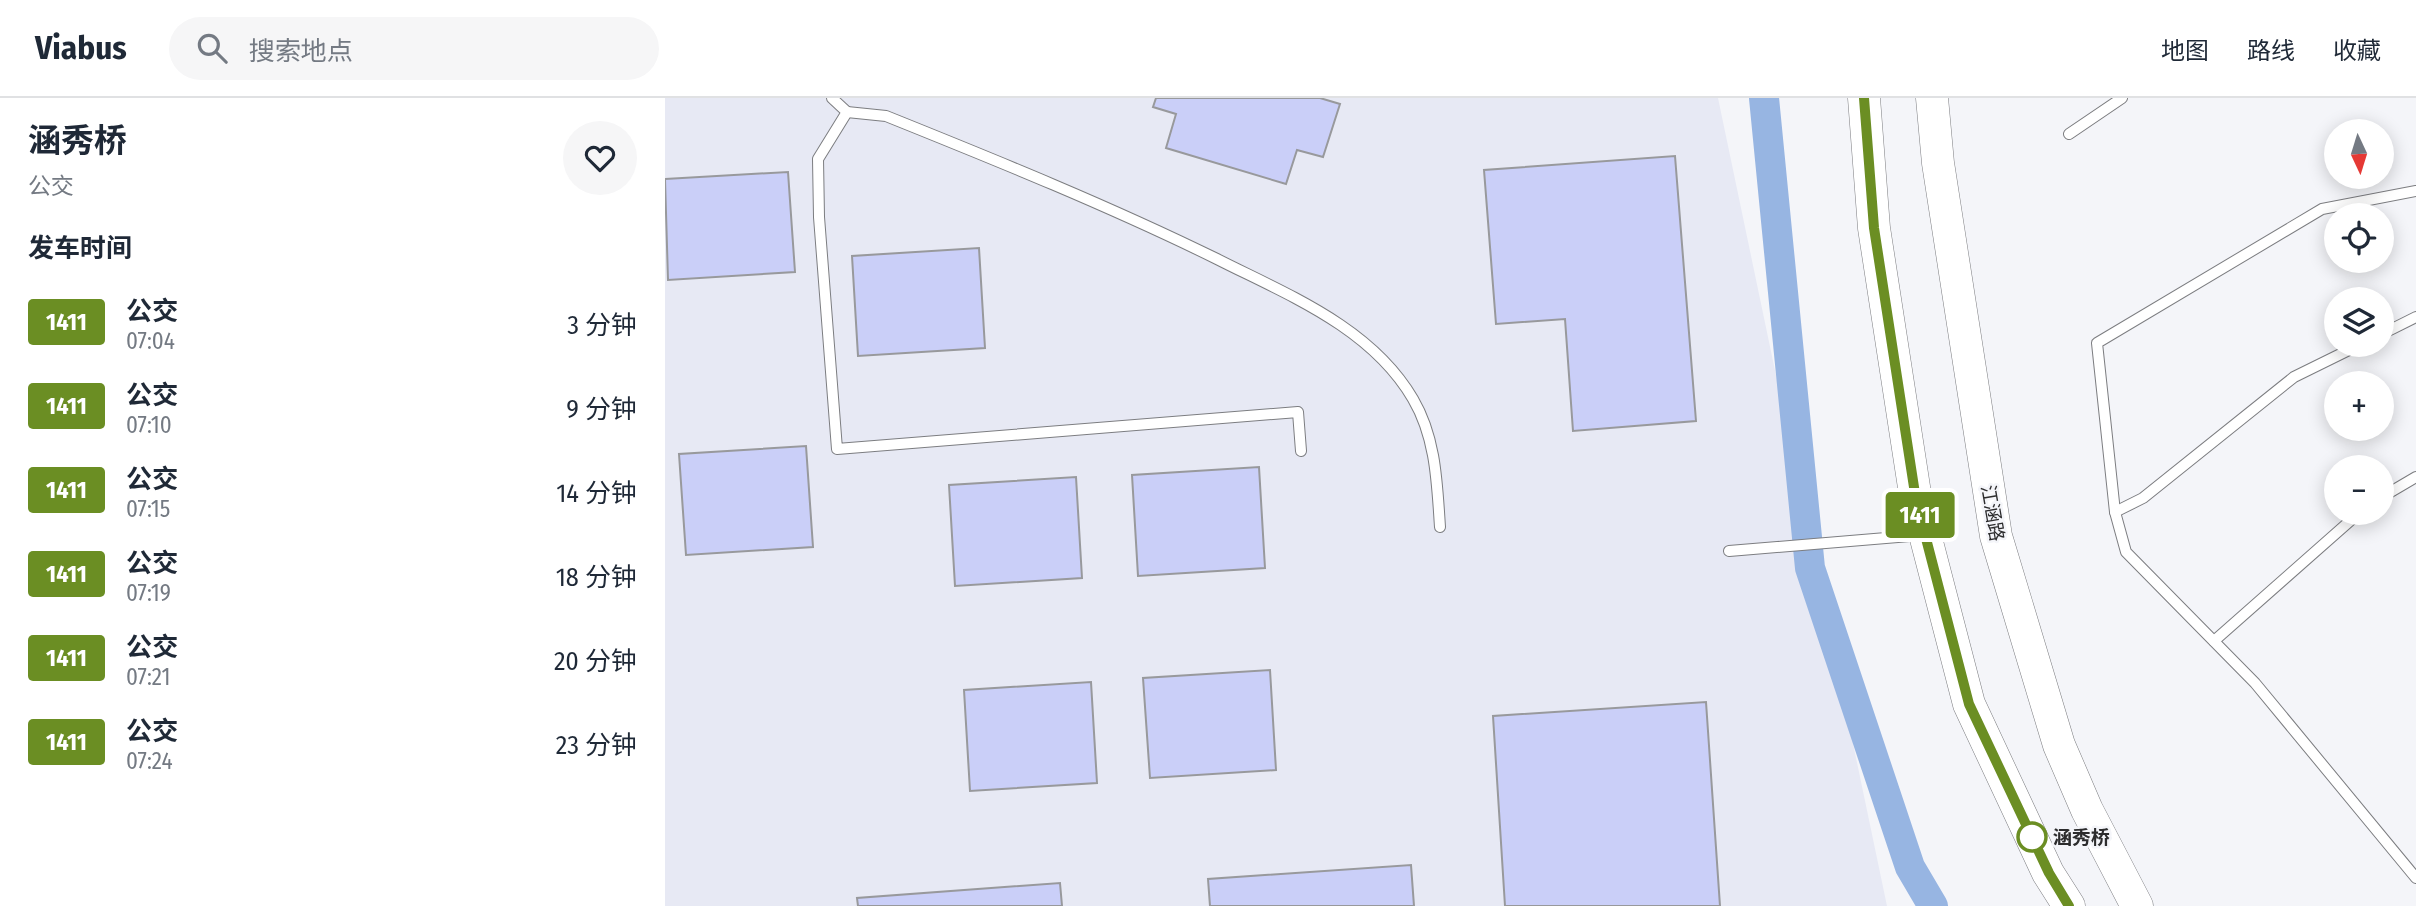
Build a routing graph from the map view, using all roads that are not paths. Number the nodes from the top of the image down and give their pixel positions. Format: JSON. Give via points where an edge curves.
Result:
{"nodes":[{"id":1,"x":832,"y":98,"type":"edge"},
{"id":2,"x":1864,"y":98,"type":"edge"},
{"id":3,"x":1932,"y":98,"type":"edge"},
{"id":4,"x":2122,"y":98,"type":"edge"},
{"id":5,"x":847,"y":112,"type":"junction"},
{"id":6,"x":2069,"y":134,"type":"dead end"},
{"id":7,"x":2416,"y":191,"type":"edge"},
{"id":8,"x":2416,"y":317,"type":"edge"},
{"id":9,"x":2394,"y":328,"type":"edge"},
{"id":10,"x":2335,"y":357,"type":"edge"},
{"id":11,"x":1301,"y":451,"type":"dead end"},
{"id":12,"x":2416,"y":477,"type":"edge"},
{"id":13,"x":2394,"y":490,"type":"edge"},
{"id":14,"x":2115,"y":512,"type":"junction"},
{"id":15,"x":2345,"y":525,"type":"edge"},
{"id":16,"x":1440,"y":527,"type":"dead end"},
{"id":17,"x":1925,"y":535,"type":"junction"},
{"id":18,"x":1729,"y":551,"type":"dead end"},
{"id":19,"x":2214,"y":641,"type":"junction"},
{"id":20,"x":2416,"y":878,"type":"edge"},
{"id":21,"x":2069,"y":906,"type":"edge"},
{"id":22,"x":2137,"y":906,"type":"edge"}],
"edges":[{"from":1,"to":5,"type":"lane"},
{"from":2,"to":17,"type":"main road","via":[[1874,228]]},
{"from":3,"to":22,"type":"main road","name":"江涵路","via":[[1996,536],[2059,745]]},
{"from":4,"to":6,"type":"lane"},
{"from":5,"to":11,"type":"lane","via":[[818,159],[818,218],[837,449],[1298,412]]},
{"from":5,"to":16,"type":"lane","via":[[886,116],[1121,212],[1327,314],[1383,359],[1413,397],[1433,450]]},
{"from":7,"to":14,"type":"lane","via":[[2322,209],[2097,343]]},
{"from":8,"to":9,"type":"lane"},
{"from":10,"to":14,"type":"lane","via":[[2294,377],[2143,498]]},
{"from":12,"to":13,"type":"lane"},
{"from":14,"to":19,"type":"lane","via":[[2126,552]]},
{"from":15,"to":19,"type":"lane"},
{"from":17,"to":18,"type":"lane"},
{"from":17,"to":21,"type":"main road","via":[[1969,704]]},
{"from":19,"to":20,"type":"lane","via":[[2255,683]]}]}
